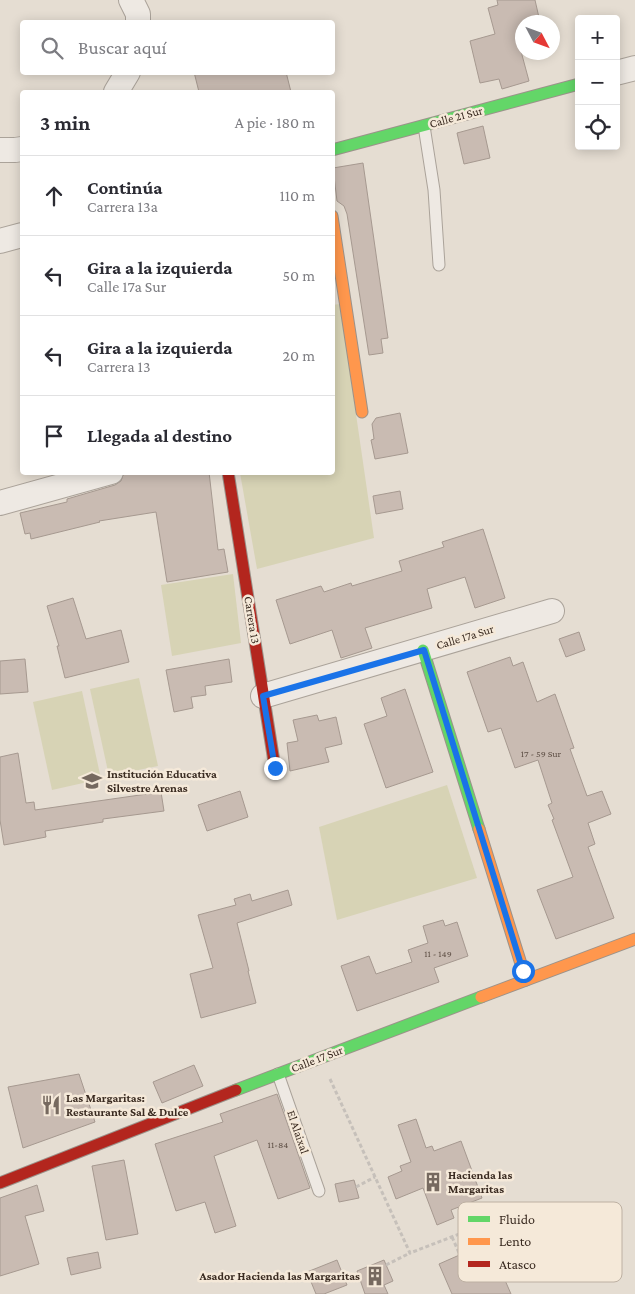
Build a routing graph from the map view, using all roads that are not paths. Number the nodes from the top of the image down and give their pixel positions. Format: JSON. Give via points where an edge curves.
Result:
{"nodes":[{"id":1,"x":132,"y":0,"type":"edge"},
{"id":2,"x":138,"y":20,"type":"edge"},
{"id":3,"x":635,"y":68,"type":"edge"},
{"id":4,"x":620,"y":72,"type":"edge"},
{"id":5,"x":126,"y":75,"type":"edge"},
{"id":6,"x":575,"y":85,"type":"edge"},
{"id":7,"x":117,"y":90,"type":"edge"},
{"id":8,"x":424,"y":126,"type":"junction"},
{"id":9,"x":20,"y":149,"type":"edge"},
{"id":10,"x":335,"y":149,"type":"edge"},
{"id":11,"x":0,"y":150,"type":"edge"},
{"id":12,"x":20,"y":236,"type":"edge"},
{"id":13,"x":335,"y":236,"type":"edge"},
{"id":14,"x":0,"y":241,"type":"edge"},
{"id":15,"x":439,"y":265,"type":"dead end"},
{"id":16,"x":362,"y":412,"type":"dead end"},
{"id":17,"x":100,"y":475,"type":"edge"},
{"id":18,"x":228,"y":475,"type":"edge"},
{"id":19,"x":0,"y":503,"type":"edge"},
{"id":20,"x":552,"y":611,"type":"dead end"},
{"id":21,"x":424,"y":650,"type":"junction"},
{"id":22,"x":263,"y":696,"type":"junction"},
{"id":23,"x":275,"y":768,"type":"dead end"},
{"id":24,"x":635,"y":939,"type":"edge"},
{"id":25,"x":526,"y":980,"type":"junction"},
{"id":26,"x":278,"y":1074,"type":"junction"},
{"id":27,"x":0,"y":1183,"type":"edge"},
{"id":28,"x":319,"y":1191,"type":"dead end"}],
"edges":[{"from":1,"to":2,"type":"street"},
{"from":3,"to":4,"type":"street"},
{"from":5,"to":7,"type":"street"},
{"from":6,"to":8,"type":"street","name":"Calle 21 Sur"},
{"from":8,"to":10,"type":"street","name":"Calle 21 Sur"},
{"from":8,"to":15,"type":"lane","via":[[434,190]]},
{"from":9,"to":11,"type":"street"},
{"from":12,"to":14,"type":"street"},
{"from":13,"to":16,"type":"street"},
{"from":17,"to":19,"type":"street"},
{"from":18,"to":22,"type":"street","name":"Carrera 13"},
{"from":20,"to":21,"type":"street","name":"Calle 17a Sur"},
{"from":21,"to":22,"type":"street","name":"Calle 17a Sur"},
{"from":21,"to":25,"type":"street"},
{"from":22,"to":23,"type":"street","name":"Carrera 13"},
{"from":24,"to":25,"type":"street","name":"Calle 17 Sur"},
{"from":25,"to":26,"type":"street","name":"Calle 17 Sur"},
{"from":26,"to":27,"type":"street","name":"Calle 17 Sur"},
{"from":26,"to":28,"type":"lane","name":"El Alaixal"}]}
